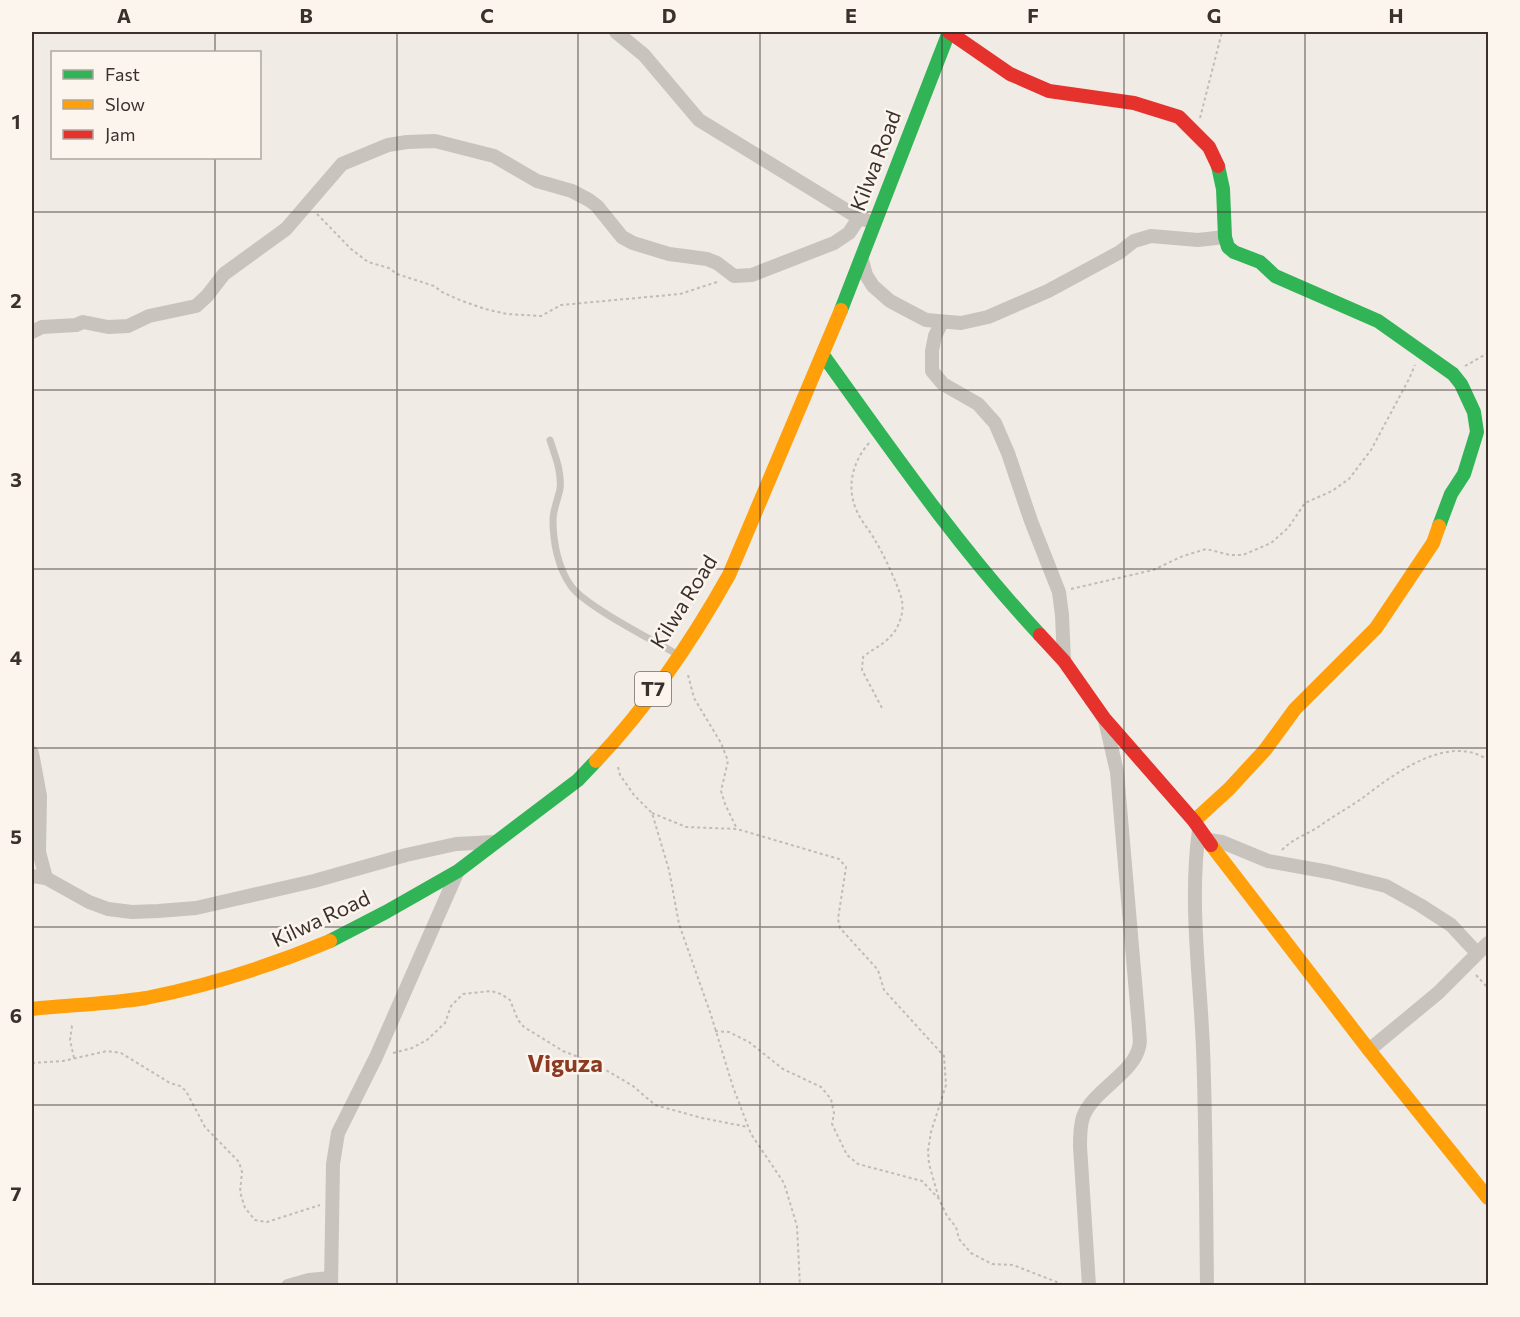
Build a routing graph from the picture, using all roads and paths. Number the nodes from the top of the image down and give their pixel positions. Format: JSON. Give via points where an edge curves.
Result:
{"nodes":[{"id":1,"x":616,"y":32,"type":"edge"},
{"id":2,"x":949,"y":32,"type":"edge"},
{"id":3,"x":1222,"y":32,"type":"edge"},
{"id":4,"x":1197,"y":135,"type":"junction"},
{"id":5,"x":307,"y":204,"type":"junction"},
{"id":6,"x":859,"y":218,"type":"junction"},
{"id":7,"x":875,"y":222,"type":"junction"},
{"id":8,"x":1225,"y":237,"type":"junction"},
{"id":9,"x":862,"y":257,"type":"junction"},
{"id":10,"x":734,"y":276,"type":"junction"},
{"id":11,"x":942,"y":322,"type":"junction"},
{"id":12,"x":32,"y":332,"type":"edge"},
{"id":13,"x":1420,"y":351,"type":"junction"},
{"id":14,"x":1488,"y":353,"type":"edge"},
{"id":15,"x":823,"y":355,"type":"junction"},
{"id":16,"x":1453,"y":374,"type":"junction"},
{"id":17,"x":878,"y":431,"type":"junction"},
{"id":18,"x":550,"y":440,"type":"dead end"},
{"id":19,"x":1059,"y":592,"type":"junction"},
{"id":20,"x":677,"y":655,"type":"junction"},
{"id":21,"x":1064,"y":662,"type":"junction"},
{"id":22,"x":883,"y":710,"type":"dead end"},
{"id":23,"x":1104,"y":718,"type":"junction"},
{"id":24,"x":612,"y":744,"type":"junction"},
{"id":25,"x":32,"y":753,"type":"edge"},
{"id":26,"x":1488,"y":760,"type":"edge"},
{"id":27,"x":652,"y":813,"type":"junction"},
{"id":28,"x":737,"y":829,"type":"junction"},
{"id":29,"x":1200,"y":830,"type":"junction"},
{"id":30,"x":500,"y":842,"type":"junction"},
{"id":31,"x":1268,"y":861,"type":"junction"},
{"id":32,"x":458,"y":872,"type":"junction"},
{"id":33,"x":32,"y":876,"type":"edge"},
{"id":34,"x":46,"y":878,"type":"junction"},
{"id":35,"x":1488,"y":943,"type":"edge"},
{"id":36,"x":1477,"y":953,"type":"junction"},
{"id":37,"x":1467,"y":966,"type":"junction"},
{"id":38,"x":1488,"y":988,"type":"edge"},
{"id":39,"x":32,"y":1009,"type":"edge"},
{"id":40,"x":81,"y":1019,"type":"dead end"},
{"id":41,"x":715,"y":1031,"type":"junction"},
{"id":42,"x":1369,"y":1050,"type":"junction"},
{"id":43,"x":376,"y":1057,"type":"junction"},
{"id":44,"x":74,"y":1058,"type":"junction"},
{"id":45,"x":32,"y":1063,"type":"edge"},
{"id":46,"x":748,"y":1127,"type":"junction"},
{"id":47,"x":1488,"y":1198,"type":"edge"},
{"id":48,"x":939,"y":1199,"type":"junction"},
{"id":49,"x":333,"y":1200,"type":"junction"},
{"id":50,"x":331,"y":1282,"type":"edge"},
{"id":51,"x":288,"y":1286,"type":"edge"},
{"id":52,"x":800,"y":1286,"type":"edge"},
{"id":53,"x":1067,"y":1286,"type":"edge"},
{"id":54,"x":1089,"y":1286,"type":"edge"},
{"id":55,"x":1207,"y":1286,"type":"edge"}],
"edges":[{"from":1,"to":6,"type":"street","via":[[644,55],[699,120]]},
{"from":2,"to":4,"type":"main road","via":[[1010,74],[1049,91],[1164,111],[1179,117]]},
{"from":2,"to":7,"type":"main road","name":"Kilwa Road","number":"T7"},
{"from":3,"to":4,"type":"path"},
{"from":4,"to":8,"type":"main road","via":[[1209,147],[1219,168]]},
{"from":5,"to":10,"type":"path","via":[[368,262],[507,315],[540,316],[561,305],[680,294]]},
{"from":5,"to":10,"type":"street","via":[[342,164],[388,145],[435,141],[494,156],[537,181],[572,191],[597,206],[621,237],[633,243],[669,254],[707,259]]},
{"from":5,"to":12,"type":"street","via":[[286,229],[224,274],[196,306],[149,316],[129,326],[83,322]]},
{"from":6,"to":7,"type":"street"},
{"from":6,"to":10,"type":"street","via":[[849,233],[834,243],[752,275]]},
{"from":7,"to":9,"type":"main road","name":"Kilwa Road","number":"T7"},
{"from":8,"to":11,"type":"street","via":[[1198,240],[1151,236],[1134,241],[1048,291],[988,316],[961,323]]},
{"from":8,"to":13,"type":"main road","via":[[1234,252],[1260,262],[1275,276],[1378,321]]},
{"from":9,"to":11,"type":"street","via":[[873,286],[890,301],[926,320]]},
{"from":9,"to":15,"type":"main road","name":"Kilwa Road","number":"T7"},
{"from":11,"to":19,"type":"street","via":[[935,336],[932,371],[943,384],[978,404],[995,423]]},
{"from":13,"to":16,"type":"main road"},
{"from":13,"to":19,"type":"path","via":[[1371,450],[1349,479],[1305,503],[1288,528],[1271,543],[1243,555],[1206,549],[1153,570]]},
{"from":14,"to":16,"type":"path"},
{"from":15,"to":17,"type":"main road"},
{"from":15,"to":20,"type":"main road","name":"Kilwa Road","number":"T7","via":[[729,575]]},
{"from":16,"to":29,"type":"main road","via":[[1474,412],[1476,432],[1464,474],[1451,494],[1434,543],[1376,628],[1295,709]]},
{"from":17,"to":21,"type":"main road","via":[[999,591]]},
{"from":17,"to":22,"type":"path","via":[[855,462],[852,494],[902,601],[902,616],[896,630],[882,646],[863,657],[862,670]]},
{"from":18,"to":20,"type":"lane","via":[[560,470],[554,533],[560,567],[572,588],[593,605]]},
{"from":19,"to":21,"type":"street"},
{"from":20,"to":24,"type":"main road","name":"Kilwa Road","number":"T7"},
{"from":20,"to":28,"type":"path","via":[[689,676],[693,698],[728,761],[722,791]]},
{"from":21,"to":23,"type":"main road"},
{"from":23,"to":29,"type":"main road"},
{"from":23,"to":54,"type":"street","via":[[1117,772],[1140,1028],[1134,1057],[1083,1115],[1080,1146]]},
{"from":24,"to":27,"type":"path","via":[[620,775]]},
{"from":24,"to":30,"type":"main road","name":"Kilwa Road","number":"T7","via":[[578,780]]},
{"from":25,"to":34,"type":"street","via":[[40,796],[39,852]]},
{"from":26,"to":31,"type":"path","via":[[1474,752],[1449,751],[1410,764],[1318,828],[1287,844]]},
{"from":27,"to":28,"type":"path","via":[[686,827]]},
{"from":27,"to":41,"type":"path","via":[[680,924]]},
{"from":28,"to":48,"type":"path","via":[[839,859],[846,867],[840,928],[878,970],[884,990],[944,1056],[946,1085],[928,1151]]},
{"from":29,"to":31,"type":"street"},
{"from":29,"to":42,"type":"main road"},
{"from":29,"to":55,"type":"street","via":[[1193,905],[1203,1048]]},
{"from":30,"to":32,"type":"main road","name":"Kilwa Road","number":"T7"},
{"from":30,"to":34,"type":"street","via":[[456,844],[196,908],[149,912],[108,909]]},
{"from":31,"to":36,"type":"street","via":[[1386,886],[1450,926]]},
{"from":32,"to":39,"type":"main road","name":"Kilwa Road","number":"T7","via":[[331,940],[226,980],[144,998]]},
{"from":32,"to":43,"type":"street"},
{"from":33,"to":34,"type":"street"},
{"from":35,"to":36,"type":"street"},
{"from":36,"to":37,"type":"street"},
{"from":37,"to":38,"type":"path"},
{"from":37,"to":42,"type":"street"},
{"from":40,"to":44,"type":"path","via":[[72,1026]]},
{"from":41,"to":46,"type":"path"},
{"from":41,"to":48,"type":"path","via":[[729,1032],[748,1042],[783,1069],[821,1087],[831,1099],[832,1125],[847,1155],[858,1164],[922,1181]]},
{"from":42,"to":47,"type":"main road"},
{"from":43,"to":46,"type":"path","via":[[427,1040],[445,1023],[451,1006],[463,994],[491,992],[510,1000],[518,1020],[537,1036],[594,1063],[633,1086],[655,1105]]},
{"from":43,"to":49,"type":"street","via":[[338,1133]]},
{"from":44,"to":45,"type":"path"},
{"from":44,"to":49,"type":"path","via":[[114,1050],[186,1091],[205,1127],[239,1162],[240,1192],[245,1208],[255,1220],[277,1220]]},
{"from":46,"to":52,"type":"path","via":[[784,1183],[797,1226]]},
{"from":48,"to":53,"type":"path","via":[[959,1239],[971,1253],[992,1264],[1013,1265]]},
{"from":49,"to":50,"type":"street"},
{"from":50,"to":51,"type":"street","via":[[309,1280]]}]}
